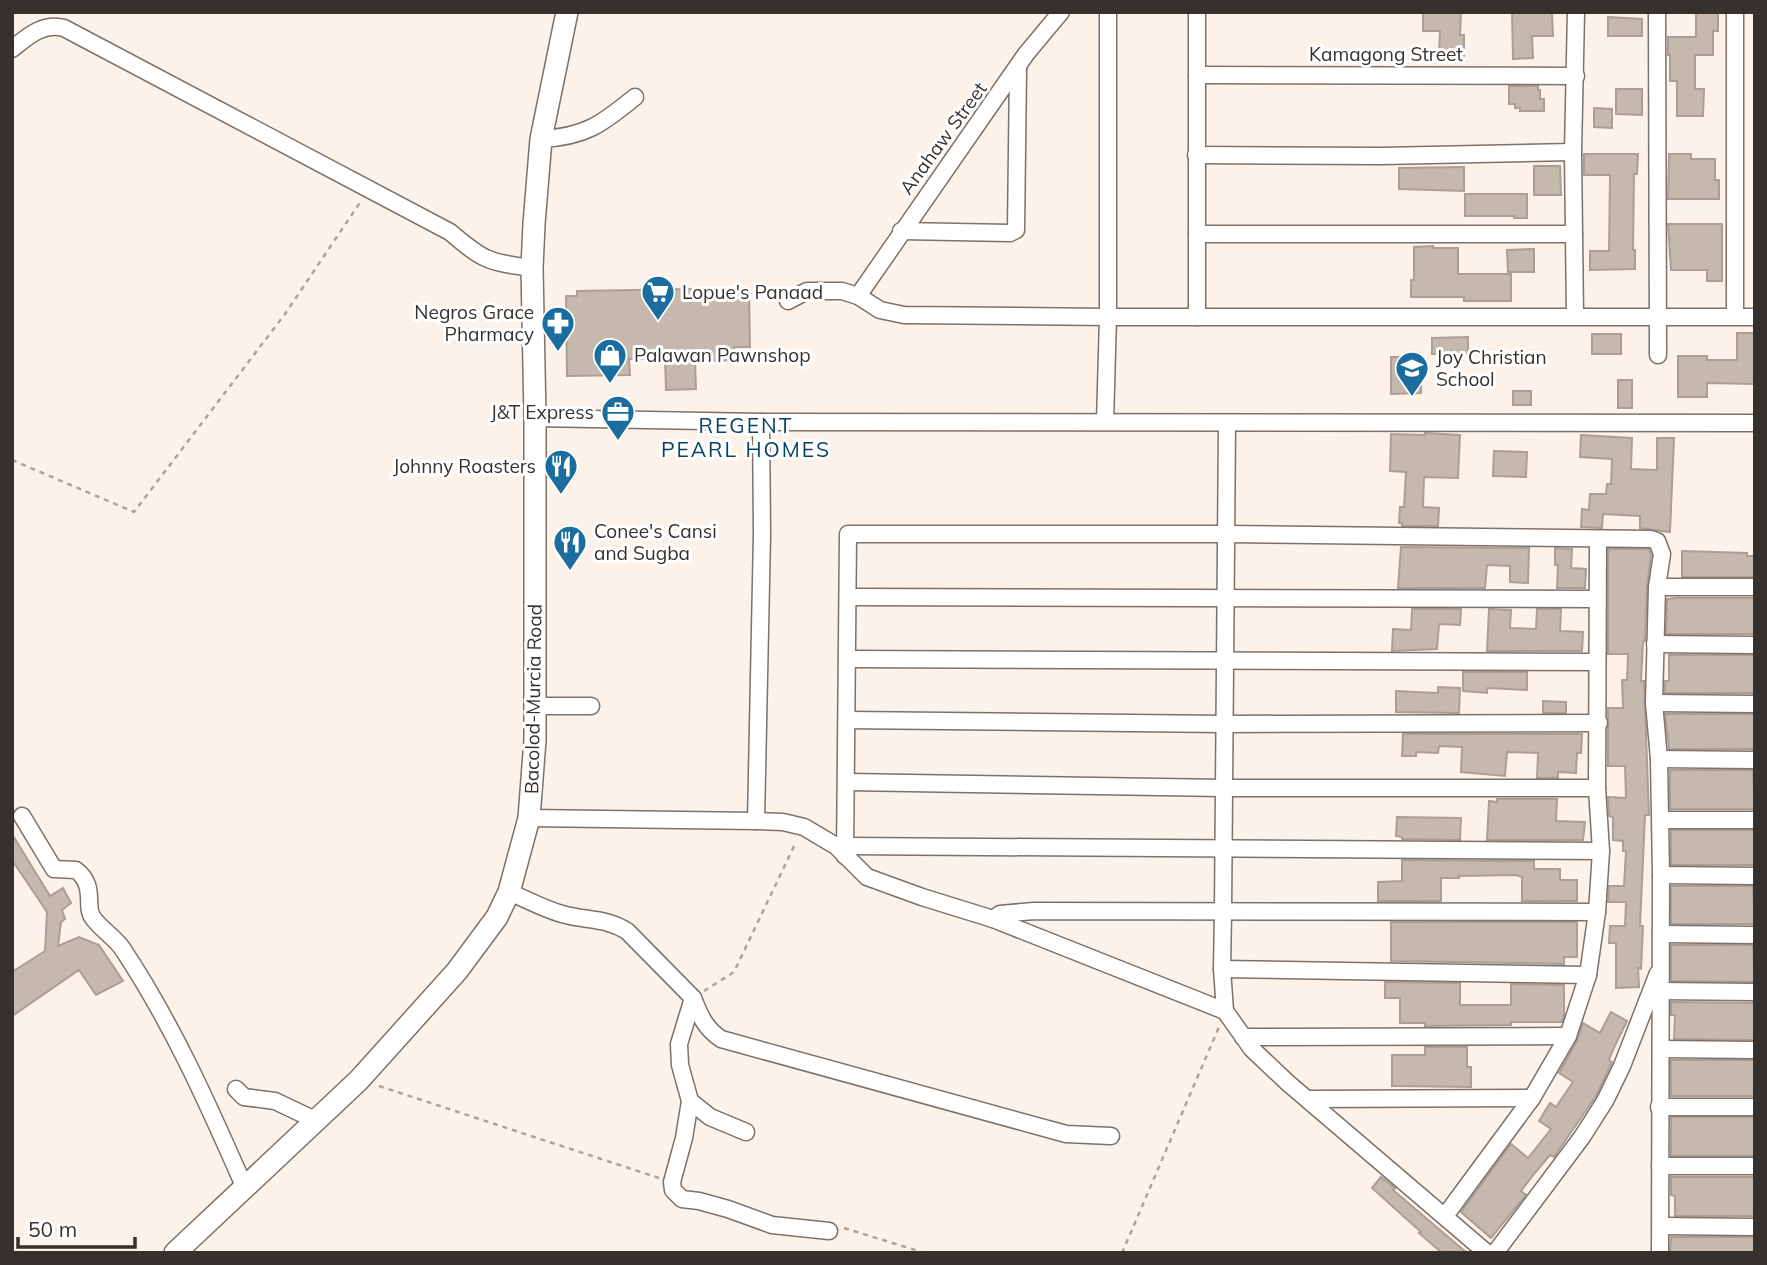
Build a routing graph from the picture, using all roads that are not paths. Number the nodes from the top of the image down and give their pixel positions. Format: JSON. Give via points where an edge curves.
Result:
{"nodes":[{"id":1,"x":567,"y":12,"type":"edge"},
{"id":2,"x":1060,"y":12,"type":"edge"},
{"id":3,"x":1108,"y":12,"type":"edge"},
{"id":4,"x":1197,"y":12,"type":"edge"},
{"id":5,"x":1576,"y":12,"type":"edge"},
{"id":6,"x":1657,"y":12,"type":"edge"},
{"id":7,"x":1735,"y":12,"type":"edge"},
{"id":8,"x":12,"y":49,"type":"edge"},
{"id":9,"x":1018,"y":69,"type":"junction"},
{"id":10,"x":1197,"y":75,"type":"junction"},
{"id":11,"x":1576,"y":76,"type":"junction"},
{"id":12,"x":635,"y":97,"type":"dead end"},
{"id":13,"x":541,"y":139,"type":"junction"},
{"id":14,"x":1573,"y":152,"type":"junction"},
{"id":15,"x":1196,"y":155,"type":"junction"},
{"id":16,"x":901,"y":232,"type":"junction"},
{"id":17,"x":1197,"y":234,"type":"junction"},
{"id":18,"x":1574,"y":234,"type":"junction"},
{"id":19,"x":532,"y":268,"type":"junction"},
{"id":20,"x":858,"y":296,"type":"junction"},
{"id":21,"x":788,"y":301,"type":"dead end"},
{"id":22,"x":1575,"y":316,"type":"junction"},
{"id":23,"x":1656,"y":316,"type":"junction"},
{"id":24,"x":1735,"y":316,"type":"junction"},
{"id":25,"x":1108,"y":317,"type":"junction"},
{"id":26,"x":1197,"y":317,"type":"junction"},
{"id":27,"x":1755,"y":317,"type":"edge"},
{"id":28,"x":1658,"y":355,"type":"dead end"},
{"id":29,"x":535,"y":418,"type":"junction"},
{"id":30,"x":761,"y":422,"type":"junction"},
{"id":31,"x":1105,"y":422,"type":"junction"},
{"id":32,"x":1227,"y":423,"type":"junction"},
{"id":33,"x":1755,"y":423,"type":"edge"},
{"id":34,"x":1225,"y":534,"type":"junction"},
{"id":35,"x":1598,"y":539,"type":"junction"},
{"id":36,"x":1657,"y":587,"type":"junction"},
{"id":37,"x":1755,"y":587,"type":"edge"},
{"id":38,"x":848,"y":597,"type":"junction"},
{"id":39,"x":1224,"y":597,"type":"junction"},
{"id":40,"x":1596,"y":599,"type":"junction"},
{"id":41,"x":1655,"y":644,"type":"junction"},
{"id":42,"x":1755,"y":645,"type":"edge"},
{"id":43,"x":848,"y":659,"type":"junction"},
{"id":44,"x":1224,"y":661,"type":"junction"},
{"id":45,"x":1596,"y":662,"type":"junction"},
{"id":46,"x":1654,"y":703,"type":"junction"},
{"id":47,"x":1755,"y":704,"type":"edge"},
{"id":48,"x":535,"y":706,"type":"junction"},
{"id":49,"x":592,"y":706,"type":"dead end"},
{"id":50,"x":848,"y":720,"type":"junction"},
{"id":51,"x":1599,"y":723,"type":"junction"},
{"id":52,"x":1223,"y":724,"type":"junction"},
{"id":53,"x":1659,"y":760,"type":"junction"},
{"id":54,"x":1755,"y":760,"type":"edge"},
{"id":55,"x":847,"y":782,"type":"junction"},
{"id":56,"x":1223,"y":788,"type":"junction"},
{"id":57,"x":1597,"y":788,"type":"junction"},
{"id":58,"x":22,"y":816,"type":"dead end"},
{"id":59,"x":529,"y":818,"type":"junction"},
{"id":60,"x":1661,"y":820,"type":"junction"},
{"id":61,"x":1755,"y":820,"type":"edge"},
{"id":62,"x":756,"y":821,"type":"junction"},
{"id":63,"x":1223,"y":848,"type":"junction"},
{"id":64,"x":846,"y":851,"type":"junction"},
{"id":65,"x":1601,"y":851,"type":"junction"},
{"id":66,"x":1661,"y":875,"type":"junction"},
{"id":67,"x":1755,"y":876,"type":"edge"},
{"id":68,"x":509,"y":892,"type":"junction"},
{"id":69,"x":1223,"y":912,"type":"junction"},
{"id":70,"x":1597,"y":912,"type":"junction"},
{"id":71,"x":993,"y":919,"type":"junction"},
{"id":72,"x":1661,"y":934,"type":"junction"},
{"id":73,"x":1755,"y":935,"type":"edge"},
{"id":74,"x":1222,"y":969,"type":"junction"},
{"id":75,"x":1660,"y":969,"type":"junction"},
{"id":76,"x":1588,"y":975,"type":"junction"},
{"id":77,"x":1660,"y":991,"type":"junction"},
{"id":78,"x":1755,"y":992,"type":"edge"},
{"id":79,"x":693,"y":998,"type":"junction"},
{"id":80,"x":1225,"y":1011,"type":"junction"},
{"id":81,"x":1568,"y":1036,"type":"junction"},
{"id":82,"x":1243,"y":1037,"type":"junction"},
{"id":83,"x":1661,"y":1049,"type":"junction"},
{"id":84,"x":1755,"y":1050,"type":"edge"},
{"id":85,"x":236,"y":1090,"type":"dead end"},
{"id":86,"x":1532,"y":1098,"type":"junction"},
{"id":87,"x":1309,"y":1099,"type":"junction"},
{"id":88,"x":690,"y":1101,"type":"junction"},
{"id":89,"x":1659,"y":1107,"type":"junction"},
{"id":90,"x":1755,"y":1107,"type":"edge"},
{"id":91,"x":315,"y":1120,"type":"junction"},
{"id":92,"x":746,"y":1132,"type":"dead end"},
{"id":93,"x":1111,"y":1136,"type":"dead end"},
{"id":94,"x":1660,"y":1166,"type":"junction"},
{"id":95,"x":1755,"y":1166,"type":"edge"},
{"id":96,"x":244,"y":1186,"type":"junction"},
{"id":97,"x":1445,"y":1216,"type":"junction"},
{"id":98,"x":1661,"y":1226,"type":"junction"},
{"id":99,"x":1755,"y":1227,"type":"edge"},
{"id":100,"x":832,"y":1228,"type":"road end"},
{"id":101,"x":175,"y":1253,"type":"edge"},
{"id":102,"x":1487,"y":1253,"type":"edge"},
{"id":103,"x":1495,"y":1253,"type":"edge"},
{"id":104,"x":1660,"y":1253,"type":"edge"}],
"edges":[{"from":1,"to":13,"type":"main road","name":"Bacolod-Murcia Road"},
{"from":2,"to":9,"type":"street","name":"Anahaw Street"},
{"from":3,"to":25,"type":"street"},
{"from":4,"to":10,"type":"street"},
{"from":5,"to":11,"type":"street"},
{"from":6,"to":23,"type":"street"},
{"from":7,"to":24,"type":"street"},
{"from":8,"to":19,"type":"street","via":[[33,32],[54,25],[64,27],[450,232],[477,256]]},
{"from":9,"to":16,"type":"street","name":"Anahaw Street"},
{"from":9,"to":16,"type":"street","via":[[1016,230]]},
{"from":10,"to":11,"type":"street","name":"Kamagong Street"},
{"from":10,"to":15,"type":"street"},
{"from":11,"to":14,"type":"street"},
{"from":12,"to":13,"type":"street","via":[[602,124],[566,138]]},
{"from":13,"to":19,"type":"main road","name":"Bacolod-Murcia Road"},
{"from":14,"to":15,"type":"street"},
{"from":14,"to":18,"type":"street"},
{"from":15,"to":17,"type":"street"},
{"from":16,"to":20,"type":"street","name":"Anahaw Street"},
{"from":17,"to":18,"type":"street"},
{"from":17,"to":26,"type":"street"},
{"from":18,"to":22,"type":"street"},
{"from":19,"to":29,"type":"main road","name":"Bacolod-Murcia Road"},
{"from":20,"to":21,"type":"street","via":[[807,291]]},
{"from":20,"to":25,"type":"street","via":[[880,310],[904,315]]},
{"from":22,"to":23,"type":"street"},
{"from":22,"to":26,"type":"street"},
{"from":23,"to":24,"type":"street"},
{"from":23,"to":28,"type":"street"},
{"from":24,"to":27,"type":"street"},
{"from":25,"to":26,"type":"street"},
{"from":25,"to":31,"type":"street"},
{"from":29,"to":30,"type":"street"},
{"from":29,"to":48,"type":"main road","name":"Bacolod-Murcia Road"},
{"from":30,"to":31,"type":"street"},
{"from":30,"to":62,"type":"street"},
{"from":31,"to":32,"type":"street"},
{"from":32,"to":33,"type":"street"},
{"from":32,"to":34,"type":"street"},
{"from":34,"to":35,"type":"street"},
{"from":34,"to":38,"type":"street","via":[[848,534]]},
{"from":34,"to":39,"type":"street"},
{"from":35,"to":36,"type":"street","via":[[1657,541],[1662,554]]},
{"from":35,"to":40,"type":"street"},
{"from":36,"to":37,"type":"street"},
{"from":36,"to":41,"type":"street"},
{"from":38,"to":39,"type":"street"},
{"from":38,"to":43,"type":"street"},
{"from":39,"to":40,"type":"street"},
{"from":39,"to":44,"type":"street"},
{"from":40,"to":45,"type":"street"},
{"from":41,"to":42,"type":"street"},
{"from":41,"to":46,"type":"street"},
{"from":43,"to":44,"type":"street"},
{"from":43,"to":50,"type":"street"},
{"from":44,"to":45,"type":"street"},
{"from":44,"to":52,"type":"street"},
{"from":45,"to":51,"type":"street"},
{"from":46,"to":47,"type":"street"},
{"from":46,"to":53,"type":"street"},
{"from":48,"to":49,"type":"street"},
{"from":48,"to":59,"type":"main road","name":"Bacolod-Murcia Road"},
{"from":50,"to":52,"type":"street"},
{"from":50,"to":55,"type":"street"},
{"from":51,"to":52,"type":"street"},
{"from":51,"to":57,"type":"street"},
{"from":52,"to":56,"type":"street"},
{"from":53,"to":54,"type":"street"},
{"from":53,"to":60,"type":"street"},
{"from":55,"to":56,"type":"street"},
{"from":55,"to":64,"type":"street"},
{"from":56,"to":57,"type":"street"},
{"from":56,"to":63,"type":"street"},
{"from":57,"to":65,"type":"street"},
{"from":58,"to":96,"type":"street","via":[[54,869],[76,870],[83,878],[92,917],[120,945],[158,1005]]},
{"from":59,"to":62,"type":"street"},
{"from":59,"to":68,"type":"main road","name":"Bacolod-Murcia Road"},
{"from":60,"to":61,"type":"street"},
{"from":60,"to":66,"type":"street"},
{"from":62,"to":64,"type":"street","via":[[804,827]]},
{"from":63,"to":64,"type":"street"},
{"from":63,"to":65,"type":"street"},
{"from":63,"to":69,"type":"street"},
{"from":64,"to":71,"type":"street","via":[[867,877]]},
{"from":65,"to":70,"type":"street"},
{"from":66,"to":67,"type":"street"},
{"from":66,"to":72,"type":"street"},
{"from":68,"to":79,"type":"street","via":[[559,914],[596,919],[627,931]]},
{"from":68,"to":91,"type":"main road","name":"Bacolod-Murcia Road","via":[[497,918],[457,971],[359,1080]]},
{"from":69,"to":70,"type":"street"},
{"from":69,"to":71,"type":"street","via":[[1034,911],[1000,914]]},
{"from":69,"to":74,"type":"street"},
{"from":70,"to":76,"type":"street"},
{"from":71,"to":80,"type":"street"},
{"from":72,"to":73,"type":"street"},
{"from":72,"to":75,"type":"street"},
{"from":74,"to":76,"type":"street"},
{"from":74,"to":80,"type":"street"},
{"from":75,"to":77,"type":"street"},
{"from":75,"to":103,"type":"street","via":[[1605,1101]]},
{"from":76,"to":81,"type":"street"},
{"from":77,"to":78,"type":"street"},
{"from":77,"to":83,"type":"street"},
{"from":79,"to":88,"type":"street","via":[[679,1044]]},
{"from":79,"to":93,"type":"street","via":[[702,1022],[721,1038],[1066,1134]]},
{"from":80,"to":82,"type":"street"},
{"from":81,"to":82,"type":"street"},
{"from":81,"to":86,"type":"street"},
{"from":82,"to":87,"type":"street"},
{"from":83,"to":84,"type":"street"},
{"from":83,"to":89,"type":"street"},
{"from":85,"to":91,"type":"street","via":[[244,1097],[275,1101]]},
{"from":86,"to":87,"type":"street"},
{"from":86,"to":97,"type":"street"},
{"from":87,"to":97,"type":"street"},
{"from":88,"to":92,"type":"street","via":[[710,1117]]},
{"from":88,"to":100,"type":"street","via":[[672,1182],[682,1199],[772,1225]]},
{"from":89,"to":90,"type":"street"},
{"from":89,"to":94,"type":"street"},
{"from":91,"to":96,"type":"main road","name":"Bacolod-Murcia Road"},
{"from":94,"to":95,"type":"street"},
{"from":94,"to":98,"type":"street"},
{"from":96,"to":101,"type":"main road","name":"Bacolod-Murcia Road"},
{"from":97,"to":102,"type":"street"},
{"from":98,"to":99,"type":"street"},
{"from":98,"to":104,"type":"street"}]}
